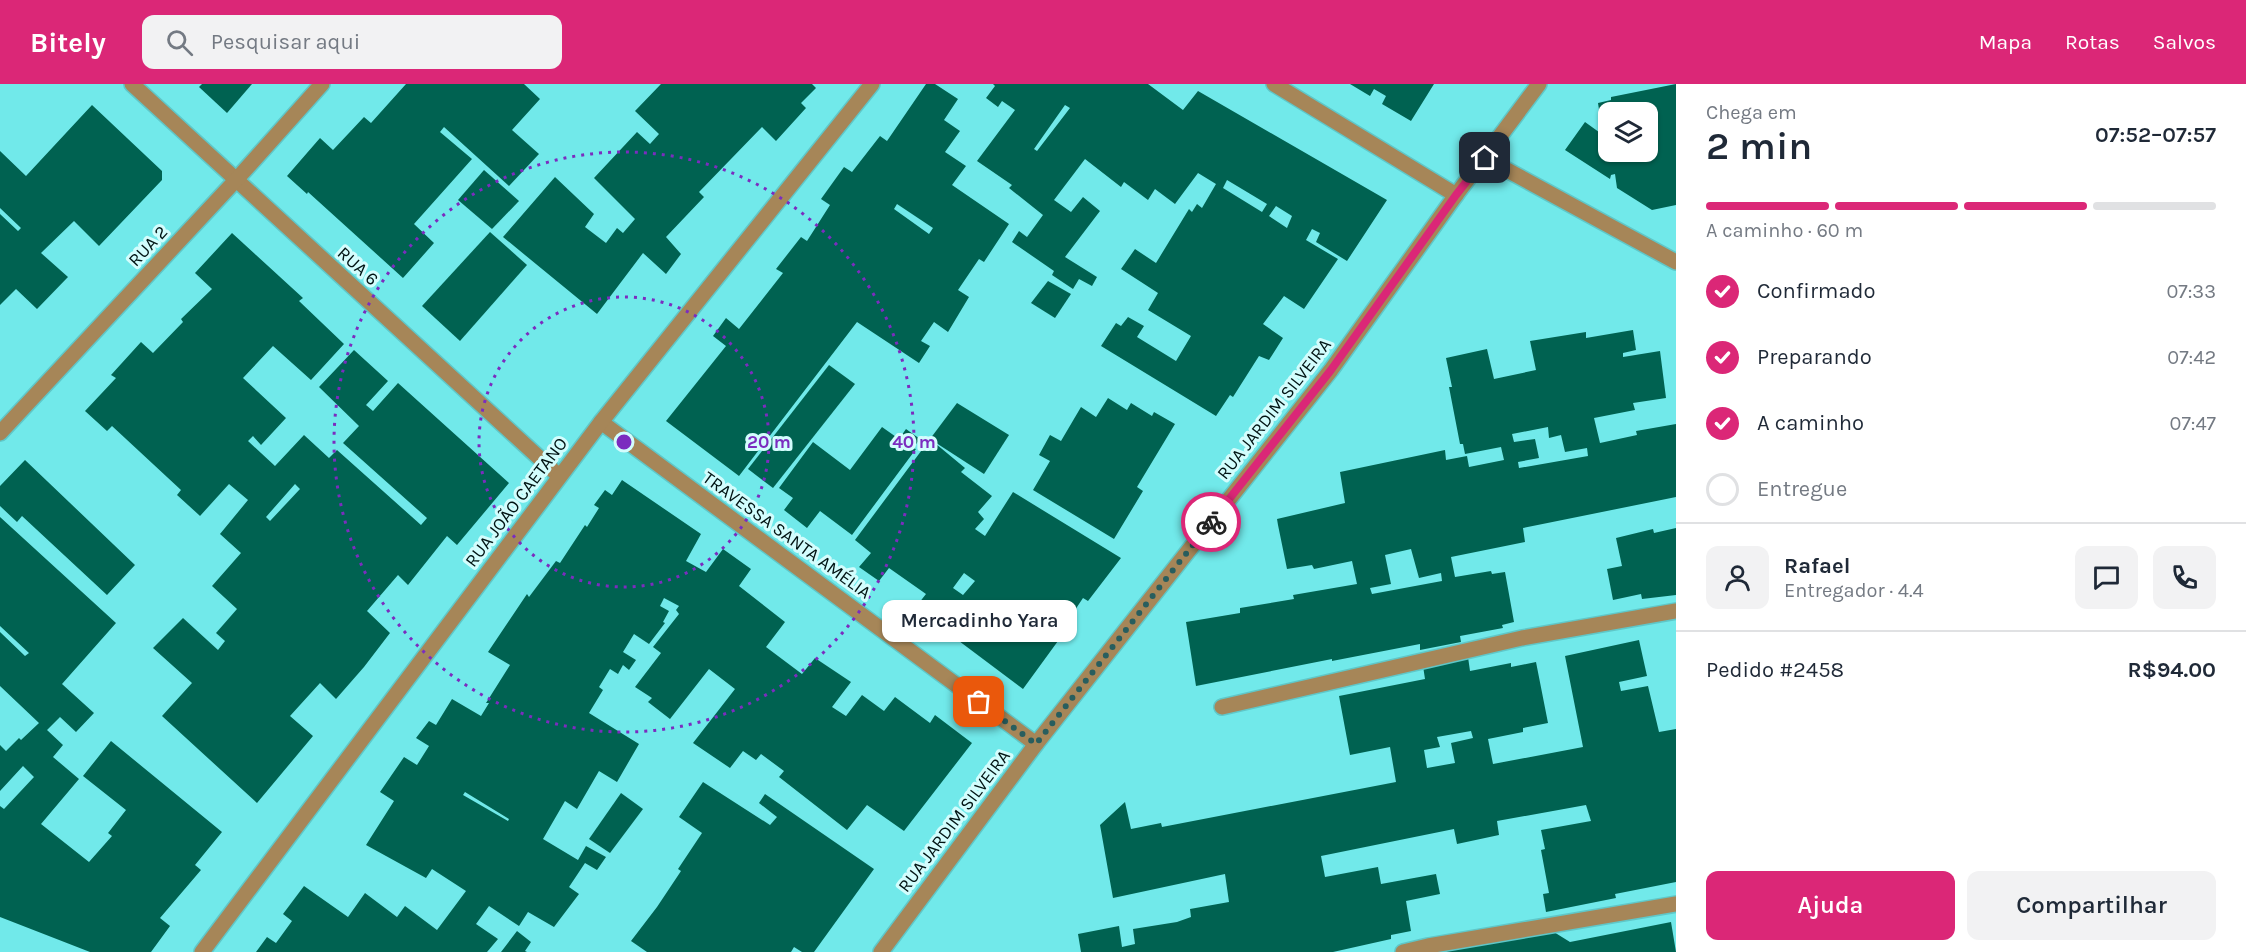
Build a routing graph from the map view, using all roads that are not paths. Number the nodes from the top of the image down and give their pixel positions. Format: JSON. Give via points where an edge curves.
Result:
{"nodes":[{"id":1,"x":132,"y":84,"type":"edge"},
{"id":2,"x":322,"y":84,"type":"edge"},
{"id":3,"x":872,"y":84,"type":"edge"},
{"id":4,"x":1274,"y":84,"type":"edge"},
{"id":5,"x":1539,"y":84,"type":"edge"},
{"id":6,"x":1485,"y":158,"type":"junction"},
{"id":7,"x":236,"y":180,"type":"junction"},
{"id":8,"x":1456,"y":195,"type":"junction"},
{"id":9,"x":1676,"y":262,"type":"edge"},
{"id":10,"x":601,"y":422,"type":"junction"},
{"id":11,"x":0,"y":433,"type":"edge"},
{"id":12,"x":559,"y":476,"type":"junction"},
{"id":13,"x":1676,"y":611,"type":"edge"},
{"id":14,"x":1222,"y":707,"type":"dead end"},
{"id":15,"x":1036,"y":744,"type":"junction"},
{"id":16,"x":1676,"y":904,"type":"edge"},
{"id":17,"x":202,"y":952,"type":"edge"},
{"id":18,"x":881,"y":952,"type":"edge"},
{"id":19,"x":1403,"y":952,"type":"edge"}],
"edges":[{"from":1,"to":7,"type":"street","name":"RUA 6"},
{"from":2,"to":7,"type":"street","name":"RUA 2"},
{"from":3,"to":10,"type":"street","name":"RUA JOÃO CAETANO"},
{"from":4,"to":8,"type":"street"},
{"from":5,"to":6,"type":"street","name":"RUA JARDIM SILVEIRA"},
{"from":6,"to":8,"type":"street","name":"RUA JARDIM SILVEIRA"},
{"from":6,"to":9,"type":"street"},
{"from":7,"to":11,"type":"street","name":"RUA 2"},
{"from":7,"to":12,"type":"street","name":"RUA 6"},
{"from":8,"to":15,"type":"street","name":"RUA JARDIM SILVEIRA","via":[[1331,370]]},
{"from":10,"to":12,"type":"street","name":"RUA JOÃO CAETANO"},
{"from":10,"to":15,"type":"street","name":"TRAVESSA SANTA AMÉLIA"},
{"from":12,"to":17,"type":"street","name":"RUA JOÃO CAETANO"},
{"from":13,"to":14,"type":"street","via":[[1522,638]]},
{"from":15,"to":18,"type":"street","name":"RUA JARDIM SILVEIRA"},
{"from":16,"to":19,"type":"street"}]}
